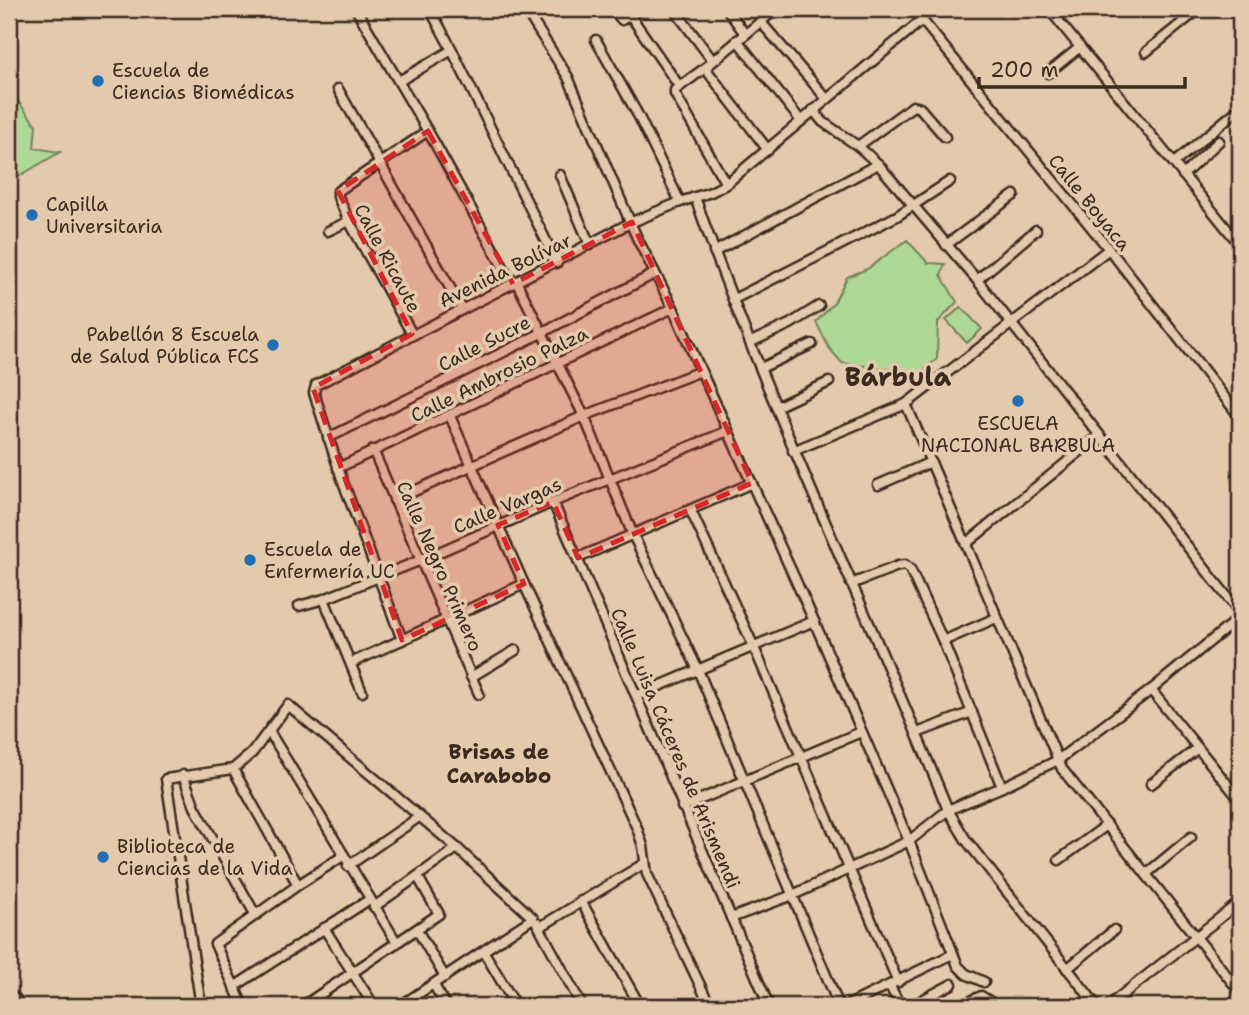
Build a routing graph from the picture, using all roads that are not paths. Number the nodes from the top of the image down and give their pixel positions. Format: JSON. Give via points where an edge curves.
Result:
{"nodes":[{"id":1,"x":356,"y":9,"type":"edge"},
{"id":2,"x":430,"y":9,"type":"edge"},
{"id":3,"x":525,"y":9,"type":"edge"},
{"id":4,"x":612,"y":9,"type":"edge"},
{"id":5,"x":674,"y":9,"type":"edge"},
{"id":6,"x":727,"y":9,"type":"edge"},
{"id":7,"x":776,"y":9,"type":"edge"},
{"id":8,"x":913,"y":9,"type":"edge"},
{"id":9,"x":1049,"y":9,"type":"edge"},
{"id":10,"x":1068,"y":9,"type":"edge"},
{"id":11,"x":1197,"y":9,"type":"edge"},
{"id":12,"x":636,"y":10,"type":"edge"},
{"id":13,"x":1057,"y":18,"type":"junction"},
{"id":14,"x":922,"y":20,"type":"junction"},
{"id":15,"x":760,"y":21,"type":"junction"},
{"id":16,"x":745,"y":34,"type":"junction"},
{"id":17,"x":596,"y":40,"type":"dead end"},
{"id":18,"x":737,"y":40,"type":"junction"},
{"id":19,"x":1080,"y":47,"type":"junction"},
{"id":20,"x":452,"y":50,"type":"junction"},
{"id":21,"x":1146,"y":52,"type":"dead end"},
{"id":22,"x":713,"y":61,"type":"junction"},
{"id":23,"x":705,"y":68,"type":"junction"},
{"id":24,"x":1048,"y":73,"type":"dead end"},
{"id":25,"x":399,"y":81,"type":"junction"},
{"id":26,"x":679,"y":86,"type":"junction"},
{"id":27,"x":338,"y":89,"type":"dead end"},
{"id":28,"x":826,"y":98,"type":"junction"},
{"id":29,"x":1240,"y":108,"type":"edge"},
{"id":30,"x":813,"y":110,"type":"junction"},
{"id":31,"x":802,"y":121,"type":"junction"},
{"id":32,"x":428,"y":131,"type":"junction"},
{"id":33,"x":945,"y":137,"type":"dead end"},
{"id":34,"x":1219,"y":141,"type":"dead end"},
{"id":35,"x":858,"y":146,"type":"junction"},
{"id":36,"x":768,"y":150,"type":"junction"},
{"id":37,"x":380,"y":163,"type":"junction"},
{"id":38,"x":1174,"y":163,"type":"junction"},
{"id":39,"x":878,"y":164,"type":"junction"},
{"id":40,"x":560,"y":175,"type":"dead end"},
{"id":41,"x":1183,"y":175,"type":"junction"},
{"id":42,"x":950,"y":181,"type":"dead end"},
{"id":43,"x":726,"y":184,"type":"junction"},
{"id":44,"x":1014,"y":195,"type":"dead end"},
{"id":45,"x":695,"y":197,"type":"junction"},
{"id":46,"x":680,"y":202,"type":"junction"},
{"id":47,"x":913,"y":207,"type":"junction"},
{"id":48,"x":349,"y":221,"type":"junction"},
{"id":49,"x":632,"y":222,"type":"junction"},
{"id":50,"x":1036,"y":230,"type":"dead end"},
{"id":51,"x":328,"y":231,"type":"dead end"},
{"id":52,"x":590,"y":245,"type":"junction"},
{"id":53,"x":946,"y":245,"type":"junction"},
{"id":54,"x":1240,"y":245,"type":"edge"},
{"id":55,"x":1109,"y":249,"type":"junction"},
{"id":56,"x":714,"y":252,"type":"junction"},
{"id":57,"x":556,"y":263,"type":"junction"},
{"id":58,"x":654,"y":274,"type":"junction"},
{"id":59,"x":977,"y":280,"type":"junction"},
{"id":60,"x":517,"y":282,"type":"junction"},
{"id":61,"x":734,"y":299,"type":"junction"},
{"id":62,"x":819,"y":306,"type":"dead end"},
{"id":63,"x":673,"y":308,"type":"junction"},
{"id":64,"x":462,"y":309,"type":"junction"},
{"id":65,"x":1011,"y":326,"type":"junction"},
{"id":66,"x":542,"y":331,"type":"junction"},
{"id":67,"x":412,"y":334,"type":"junction"},
{"id":68,"x":751,"y":342,"type":"junction"},
{"id":69,"x":813,"y":344,"type":"dead end"},
{"id":70,"x":557,"y":364,"type":"junction"},
{"id":71,"x":761,"y":368,"type":"junction"},
{"id":72,"x":701,"y":370,"type":"junction"},
{"id":73,"x":829,"y":382,"type":"dead end"},
{"id":74,"x":906,"y":404,"type":"junction"},
{"id":75,"x":776,"y":407,"type":"junction"},
{"id":76,"x":450,"y":416,"type":"junction"},
{"id":77,"x":584,"y":416,"type":"junction"},
{"id":78,"x":1240,"y":417,"type":"edge"},
{"id":79,"x":728,"y":431,"type":"junction"},
{"id":80,"x":1099,"y":436,"type":"junction"},
{"id":81,"x":328,"y":439,"type":"junction"},
{"id":82,"x":373,"y":450,"type":"junction"},
{"id":83,"x":793,"y":451,"type":"junction"},
{"id":84,"x":931,"y":462,"type":"junction"},
{"id":85,"x":472,"y":467,"type":"junction"},
{"id":86,"x":338,"y":468,"type":"junction"},
{"id":87,"x":611,"y":479,"type":"junction"},
{"id":88,"x":752,"y":483,"type":"junction"},
{"id":89,"x":878,"y":485,"type":"dead end"},
{"id":90,"x":394,"y":500,"type":"junction"},
{"id":91,"x":554,"y":502,"type":"junction"},
{"id":92,"x":691,"y":510,"type":"junction"},
{"id":93,"x":498,"y":526,"type":"junction"},
{"id":94,"x":634,"y":535,"type":"junction"},
{"id":95,"x":967,"y":542,"type":"junction"},
{"id":96,"x":578,"y":558,"type":"junction"},
{"id":97,"x":421,"y":560,"type":"junction"},
{"id":98,"x":378,"y":575,"type":"junction"},
{"id":99,"x":524,"y":584,"type":"junction"},
{"id":100,"x":851,"y":584,"type":"junction"},
{"id":101,"x":324,"y":599,"type":"junction"},
{"id":102,"x":299,"y":606,"type":"dead end"},
{"id":103,"x":1240,"y":615,"type":"edge"},
{"id":104,"x":446,"y":618,"type":"junction"},
{"id":105,"x":996,"y":618,"type":"junction"},
{"id":106,"x":814,"y":621,"type":"junction"},
{"id":107,"x":402,"y":640,"type":"junction"},
{"id":108,"x":943,"y":641,"type":"junction"},
{"id":109,"x":753,"y":645,"type":"junction"},
{"id":110,"x":516,"y":650,"type":"dead end"},
{"id":111,"x":351,"y":663,"type":"junction"},
{"id":112,"x":698,"y":670,"type":"junction"},
{"id":113,"x":471,"y":677,"type":"junction"},
{"id":114,"x":1151,"y":690,"type":"junction"},
{"id":115,"x":362,"y":692,"type":"dead end"},
{"id":116,"x":479,"y":694,"type":"dead end"},
{"id":117,"x":638,"y":695,"type":"junction"},
{"id":118,"x":972,"y":712,"type":"junction"},
{"id":119,"x":269,"y":731,"type":"junction"},
{"id":120,"x":861,"y":732,"type":"junction"},
{"id":121,"x":917,"y":733,"type":"junction"},
{"id":122,"x":1198,"y":748,"type":"junction"},
{"id":123,"x":801,"y":757,"type":"junction"},
{"id":124,"x":1058,"y":760,"type":"junction"},
{"id":125,"x":233,"y":769,"type":"junction"},
{"id":126,"x":183,"y":775,"type":"junction"},
{"id":127,"x":743,"y":780,"type":"junction"},
{"id":128,"x":1150,"y":784,"type":"dead end"},
{"id":129,"x":1002,"y":787,"type":"junction"},
{"id":130,"x":1239,"y":798,"type":"edge"},
{"id":131,"x":682,"y":807,"type":"junction"},
{"id":132,"x":948,"y":810,"type":"junction"},
{"id":133,"x":419,"y":817,"type":"junction"},
{"id":134,"x":1107,"y":825,"type":"junction"},
{"id":135,"x":1191,"y":837,"type":"dead end"},
{"id":136,"x":909,"y":841,"type":"junction"},
{"id":137,"x":457,"y":848,"type":"junction"},
{"id":138,"x":343,"y":856,"type":"junction"},
{"id":139,"x":1059,"y":860,"type":"dead end"},
{"id":140,"x":645,"y":863,"type":"junction"},
{"id":141,"x":348,"y":866,"type":"junction"},
{"id":142,"x":849,"y":868,"type":"junction"},
{"id":143,"x":1146,"y":874,"type":"junction"},
{"id":144,"x":418,"y":877,"type":"junction"},
{"id":145,"x":298,"y":885,"type":"junction"},
{"id":146,"x":793,"y":895,"type":"junction"},
{"id":147,"x":581,"y":901,"type":"junction"},
{"id":148,"x":1240,"y":902,"type":"edge"},
{"id":149,"x":372,"y":903,"type":"junction"},
{"id":150,"x":256,"y":914,"type":"junction"},
{"id":151,"x":533,"y":918,"type":"junction"},
{"id":152,"x":731,"y":918,"type":"junction"},
{"id":153,"x":540,"y":927,"type":"junction"},
{"id":154,"x":324,"y":928,"type":"junction"},
{"id":155,"x":417,"y":930,"type":"junction"},
{"id":156,"x":1114,"y":930,"type":"dead end"},
{"id":157,"x":1196,"y":937,"type":"junction"},
{"id":158,"x":397,"y":943,"type":"junction"},
{"id":159,"x":484,"y":952,"type":"junction"},
{"id":160,"x":953,"y":954,"type":"junction"},
{"id":161,"x":1067,"y":968,"type":"junction"},
{"id":162,"x":353,"y":973,"type":"junction"},
{"id":163,"x":445,"y":977,"type":"junction"},
{"id":164,"x":984,"y":982,"type":"dead end"},
{"id":165,"x":894,"y":984,"type":"junction"},
{"id":166,"x":952,"y":984,"type":"dead end"},
{"id":167,"x":434,"y":985,"type":"junction"},
{"id":168,"x":234,"y":987,"type":"junction"},
{"id":169,"x":1240,"y":992,"type":"edge"},
{"id":170,"x":201,"y":1006,"type":"edge"},
{"id":171,"x":243,"y":1006,"type":"edge"},
{"id":172,"x":303,"y":1006,"type":"edge"},
{"id":173,"x":374,"y":1006,"type":"edge"},
{"id":174,"x":400,"y":1006,"type":"edge"},
{"id":175,"x":446,"y":1006,"type":"edge"},
{"id":176,"x":516,"y":1006,"type":"edge"},
{"id":177,"x":582,"y":1006,"type":"edge"},
{"id":178,"x":640,"y":1006,"type":"edge"},
{"id":179,"x":710,"y":1006,"type":"edge"},
{"id":180,"x":769,"y":1006,"type":"edge"},
{"id":181,"x":839,"y":1006,"type":"edge"},
{"id":182,"x":846,"y":1006,"type":"edge"},
{"id":183,"x":900,"y":1006,"type":"edge"},
{"id":184,"x":911,"y":1006,"type":"edge"},
{"id":185,"x":960,"y":1006,"type":"edge"},
{"id":186,"x":997,"y":1006,"type":"edge"},
{"id":187,"x":1097,"y":1006,"type":"edge"},
{"id":188,"x":1108,"y":1006,"type":"edge"}],
"edges":[{"from":1,"to":25,"type":"street"},
{"from":2,"to":20,"type":"street"},
{"from":3,"to":49,"type":"street","via":[[568,77]]},
{"from":4,"to":12,"type":"street","via":[[622,20]]},
{"from":5,"to":22,"type":"street"},
{"from":6,"to":16,"type":"street"},
{"from":7,"to":15,"type":"street"},
{"from":8,"to":14,"type":"street","name":"Calle Boyaca"},
{"from":9,"to":13,"type":"street"},
{"from":10,"to":13,"type":"street"},
{"from":11,"to":21,"type":"street"},
{"from":12,"to":26,"type":"street"},
{"from":13,"to":19,"type":"street"},
{"from":14,"to":28,"type":"street","name":"Avenida Bolívar"},
{"from":14,"to":55,"type":"street","name":"Calle Boyaca"},
{"from":15,"to":16,"type":"street"},
{"from":15,"to":28,"type":"street"},
{"from":16,"to":18,"type":"street"},
{"from":17,"to":46,"type":"street"},
{"from":18,"to":22,"type":"street"},
{"from":18,"to":31,"type":"street"},
{"from":19,"to":24,"type":"street"},
{"from":19,"to":38,"type":"street"},
{"from":20,"to":25,"type":"street"},
{"from":20,"to":57,"type":"street"},
{"from":22,"to":23,"type":"street"},
{"from":23,"to":26,"type":"street"},
{"from":23,"to":36,"type":"street"},
{"from":25,"to":32,"type":"street"},
{"from":26,"to":43,"type":"street","via":[[675,94]]},
{"from":27,"to":37,"type":"street"},
{"from":28,"to":30,"type":"street","name":"Avenida Bolívar"},
{"from":29,"to":38,"type":"street"},
{"from":30,"to":31,"type":"street","name":"Avenida Bolívar"},
{"from":30,"to":35,"type":"street"},
{"from":31,"to":36,"type":"street","name":"Avenida Bolívar"},
{"from":32,"to":37,"type":"street"},
{"from":32,"to":60,"type":"street","via":[[508,276]]},
{"from":33,"to":35,"type":"street","via":[[913,106]]},
{"from":34,"to":41,"type":"street"},
{"from":35,"to":39,"type":"street"},
{"from":36,"to":43,"type":"street","name":"Avenida Bolívar"},
{"from":37,"to":48,"type":"street","name":"Calle Ricaute","via":[[341,187],[338,197]]},
{"from":37,"to":64,"type":"street"},
{"from":38,"to":41,"type":"street"},
{"from":39,"to":47,"type":"street"},
{"from":39,"to":56,"type":"street"},
{"from":40,"to":52,"type":"street"},
{"from":41,"to":54,"type":"street"},
{"from":42,"to":47,"type":"street"},
{"from":43,"to":45,"type":"street","name":"Avenida Bolívar"},
{"from":44,"to":53,"type":"street"},
{"from":45,"to":46,"type":"street","name":"Avenida Bolívar"},
{"from":45,"to":56,"type":"street"},
{"from":46,"to":49,"type":"street","name":"Avenida Bolívar"},
{"from":47,"to":53,"type":"street"},
{"from":47,"to":61,"type":"street"},
{"from":48,"to":51,"type":"street"},
{"from":48,"to":67,"type":"street","name":"Calle Ricaute"},
{"from":49,"to":52,"type":"street","name":"Avenida Bolívar"},
{"from":49,"to":58,"type":"street"},
{"from":50,"to":59,"type":"street"},
{"from":52,"to":57,"type":"street","name":"Avenida Bolívar"},
{"from":53,"to":59,"type":"street"},
{"from":55,"to":65,"type":"street"},
{"from":55,"to":78,"type":"street","name":"Calle Boyaca"},
{"from":56,"to":61,"type":"street"},
{"from":57,"to":60,"type":"street","name":"Avenida Bolívar"},
{"from":58,"to":63,"type":"street"},
{"from":58,"to":66,"type":"street","name":"Calle Sucre"},
{"from":59,"to":65,"type":"street"},
{"from":60,"to":64,"type":"street","name":"Avenida Bolívar"},
{"from":60,"to":66,"type":"street"},
{"from":61,"to":68,"type":"street"},
{"from":62,"to":68,"type":"street"},
{"from":63,"to":70,"type":"street","name":"Calle Ambrosio Palza"},
{"from":63,"to":72,"type":"street"},
{"from":64,"to":67,"type":"street","name":"Avenida Bolívar"},
{"from":65,"to":74,"type":"street"},
{"from":65,"to":80,"type":"street"},
{"from":66,"to":70,"type":"street"},
{"from":66,"to":81,"type":"street","name":"Calle Sucre"},
{"from":67,"to":81,"type":"street","name":"Avenida Bolívar","via":[[316,385],[314,393]]},
{"from":68,"to":71,"type":"street"},
{"from":69,"to":71,"type":"street"},
{"from":70,"to":76,"type":"street","name":"Calle Ambrosio Palza"},
{"from":70,"to":77,"type":"street"},
{"from":71,"to":75,"type":"street"},
{"from":72,"to":77,"type":"street"},
{"from":72,"to":79,"type":"street"},
{"from":73,"to":75,"type":"street"},
{"from":74,"to":83,"type":"street"},
{"from":74,"to":84,"type":"street"},
{"from":75,"to":83,"type":"street"},
{"from":76,"to":82,"type":"street","name":"Calle Ambrosio Palza"},
{"from":76,"to":85,"type":"street"},
{"from":77,"to":85,"type":"street"},
{"from":77,"to":87,"type":"street"},
{"from":79,"to":87,"type":"street","name":"Calle Vargas"},
{"from":79,"to":88,"type":"street"},
{"from":80,"to":95,"type":"street"},
{"from":80,"to":103,"type":"street"},
{"from":81,"to":86,"type":"street","name":"Avenida Bolívar"},
{"from":82,"to":86,"type":"street","name":"Calle Ambrosio Palza"},
{"from":82,"to":90,"type":"street","name":"Calle Negro Primero"},
{"from":83,"to":100,"type":"street"},
{"from":84,"to":89,"type":"street"},
{"from":84,"to":95,"type":"street"},
{"from":85,"to":90,"type":"street"},
{"from":85,"to":93,"type":"street"},
{"from":86,"to":98,"type":"street","name":"Avenida Bolívar"},
{"from":87,"to":91,"type":"street","name":"Calle Vargas"},
{"from":87,"to":94,"type":"street"},
{"from":88,"to":92,"type":"street"},
{"from":88,"to":106,"type":"street"},
{"from":90,"to":97,"type":"street","name":"Calle Negro Primero"},
{"from":91,"to":93,"type":"street","name":"Calle Vargas"},
{"from":91,"to":96,"type":"street","name":"Calle Luisa Cáceres de Arismendi"},
{"from":92,"to":94,"type":"street"},
{"from":92,"to":109,"type":"street"},
{"from":93,"to":97,"type":"street","name":"Calle Vargas"},
{"from":93,"to":99,"type":"street"},
{"from":94,"to":96,"type":"street"},
{"from":94,"to":112,"type":"street"},
{"from":95,"to":105,"type":"street"},
{"from":96,"to":117,"type":"street","name":"Calle Luisa Cáceres de Arismendi"},
{"from":97,"to":98,"type":"street","name":"Calle Vargas"},
{"from":97,"to":104,"type":"street","name":"Calle Negro Primero"},
{"from":98,"to":101,"type":"street","name":"Calle Vargas"},
{"from":98,"to":107,"type":"street","name":"Avenida Bolívar"},
{"from":99,"to":104,"type":"street"},
{"from":99,"to":140,"type":"street","via":[[637,828]]},
{"from":100,"to":108,"type":"street","via":[[905,565]]},
{"from":100,"to":121,"type":"street"},
{"from":101,"to":102,"type":"street","name":"Calle Vargas"},
{"from":101,"to":111,"type":"street"},
{"from":103,"to":114,"type":"street"},
{"from":104,"to":107,"type":"street"},
{"from":104,"to":113,"type":"street","name":"Calle Negro Primero"},
{"from":105,"to":108,"type":"street"},
{"from":105,"to":124,"type":"street"},
{"from":106,"to":109,"type":"street"},
{"from":106,"to":120,"type":"street"},
{"from":107,"to":111,"type":"street"},
{"from":108,"to":118,"type":"street"},
{"from":109,"to":112,"type":"street"},
{"from":109,"to":123,"type":"street"},
{"from":110,"to":113,"type":"street"},
{"from":111,"to":115,"type":"street"},
{"from":112,"to":117,"type":"street"},
{"from":112,"to":127,"type":"street"},
{"from":113,"to":116,"type":"street","name":"Calle Negro Primero"},
{"from":114,"to":122,"type":"street"},
{"from":114,"to":124,"type":"street"},
{"from":117,"to":131,"type":"street","name":"Calle Luisa Cáceres de Arismendi"},
{"from":118,"to":121,"type":"street"},
{"from":118,"to":129,"type":"street"},
{"from":119,"to":125,"type":"street"},
{"from":119,"to":133,"type":"street","via":[[288,705]]},
{"from":119,"to":138,"type":"street"},
{"from":120,"to":123,"type":"street"},
{"from":120,"to":136,"type":"street"},
{"from":121,"to":132,"type":"street"},
{"from":122,"to":128,"type":"street"},
{"from":122,"to":130,"type":"street"},
{"from":123,"to":127,"type":"street"},
{"from":123,"to":142,"type":"street"},
{"from":124,"to":129,"type":"street"},
{"from":124,"to":134,"type":"street"},
{"from":125,"to":126,"type":"street"},
{"from":125,"to":145,"type":"street"},
{"from":126,"to":150,"type":"street","via":[[195,807]]},
{"from":126,"to":170,"type":"street","via":[[166,782]]},
{"from":127,"to":131,"type":"street"},
{"from":127,"to":146,"type":"street"},
{"from":129,"to":132,"type":"street"},
{"from":131,"to":152,"type":"street","name":"Calle Luisa Cáceres de Arismendi"},
{"from":132,"to":136,"type":"street"},
{"from":132,"to":161,"type":"street","via":[[966,840]]},
{"from":133,"to":137,"type":"street"},
{"from":133,"to":141,"type":"street"},
{"from":134,"to":139,"type":"street"},
{"from":134,"to":143,"type":"street"},
{"from":135,"to":143,"type":"street"},
{"from":136,"to":142,"type":"street"},
{"from":136,"to":160,"type":"street"},
{"from":137,"to":144,"type":"street"},
{"from":137,"to":151,"type":"street"},
{"from":138,"to":141,"type":"street"},
{"from":138,"to":145,"type":"street"},
{"from":140,"to":147,"type":"street"},
{"from":140,"to":179,"type":"street"},
{"from":141,"to":149,"type":"street"},
{"from":142,"to":146,"type":"street"},
{"from":142,"to":165,"type":"street"},
{"from":143,"to":157,"type":"street"},
{"from":144,"to":149,"type":"street"},
{"from":144,"to":155,"type":"street","via":[[439,914]]},
{"from":145,"to":150,"type":"street"},
{"from":146,"to":152,"type":"street"},
{"from":146,"to":181,"type":"street"},
{"from":147,"to":153,"type":"street"},
{"from":147,"to":178,"type":"street"},
{"from":148,"to":157,"type":"street"},
{"from":149,"to":154,"type":"street"},
{"from":149,"to":158,"type":"street"},
{"from":150,"to":168,"type":"street","via":[[215,944]]},
{"from":151,"to":153,"type":"street"},
{"from":151,"to":159,"type":"street"},
{"from":152,"to":180,"type":"street","name":"Calle Luisa Cáceres de Arismendi"},
{"from":153,"to":177,"type":"street"},
{"from":154,"to":162,"type":"street"},
{"from":154,"to":168,"type":"street"},
{"from":155,"to":158,"type":"street"},
{"from":155,"to":163,"type":"street"},
{"from":156,"to":161,"type":"street"},
{"from":157,"to":169,"type":"street"},
{"from":157,"to":188,"type":"street"},
{"from":158,"to":162,"type":"street"},
{"from":159,"to":163,"type":"street"},
{"from":159,"to":176,"type":"street"},
{"from":160,"to":164,"type":"street","via":[[966,974]]},
{"from":160,"to":165,"type":"street"},
{"from":161,"to":187,"type":"street"},
{"from":162,"to":172,"type":"street"},
{"from":162,"to":173,"type":"street"},
{"from":163,"to":167,"type":"street"},
{"from":165,"to":182,"type":"street"},
{"from":165,"to":183,"type":"street"},
{"from":166,"to":184,"type":"street"},
{"from":167,"to":174,"type":"street"},
{"from":167,"to":175,"type":"street"},
{"from":168,"to":171,"type":"street"},
{"from":185,"to":186,"type":"street","via":[[981,996]]}]}
